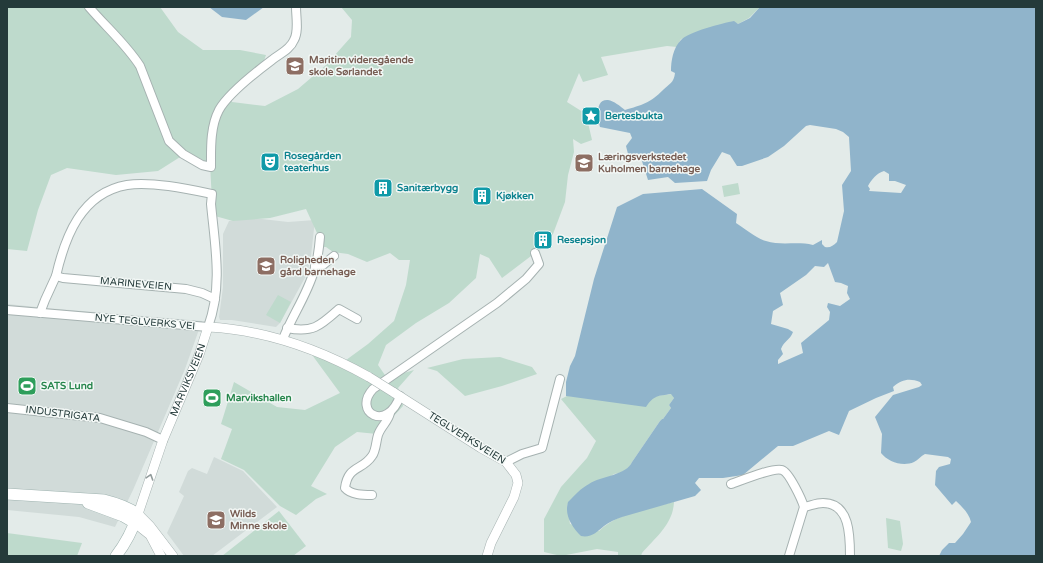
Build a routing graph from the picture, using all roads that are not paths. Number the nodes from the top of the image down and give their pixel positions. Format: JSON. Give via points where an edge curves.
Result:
{"nodes":[{"id":1,"x":89,"y":7,"type":"edge"},
{"id":2,"x":296,"y":7,"type":"edge"},
{"id":3,"x":320,"y":237,"type":"dead end"},
{"id":4,"x":535,"y":253,"type":"dead end"},
{"id":5,"x":334,"y":256,"type":"dead end"},
{"id":6,"x":315,"y":266,"type":"junction"},
{"id":7,"x":56,"y":276,"type":"junction"},
{"id":8,"x":215,"y":299,"type":"junction"},
{"id":9,"x":7,"y":310,"type":"edge"},
{"id":10,"x":40,"y":314,"type":"junction"},
{"id":11,"x":357,"y":319,"type":"dead end"},
{"id":12,"x":208,"y":327,"type":"junction"},
{"id":13,"x":287,"y":328,"type":"junction"},
{"id":14,"x":283,"y":339,"type":"junction"},
{"id":15,"x":560,"y":379,"type":"dead end"},
{"id":16,"x":396,"y":394,"type":"junction"},
{"id":17,"x":7,"y":408,"type":"edge"},
{"id":18,"x":390,"y":413,"type":"junction"},
{"id":19,"x":163,"y":440,"type":"junction"},
{"id":20,"x":506,"y":462,"type":"junction"},
{"id":21,"x":731,"y":484,"type":"dead end"},
{"id":22,"x":7,"y":494,"type":"edge"},
{"id":23,"x":372,"y":495,"type":"dead end"},
{"id":24,"x":804,"y":507,"type":"junction"},
{"id":25,"x":133,"y":516,"type":"junction"},
{"id":26,"x":115,"y":556,"type":"edge"},
{"id":27,"x":160,"y":556,"type":"edge"},
{"id":28,"x":173,"y":556,"type":"edge"},
{"id":29,"x":487,"y":556,"type":"edge"},
{"id":30,"x":789,"y":556,"type":"edge"},
{"id":31,"x":850,"y":556,"type":"edge"}],
"edges":[{"from":1,"to":2,"type":"street","via":[[113,31],[140,66],[169,141],[183,154],[210,168],[213,131],[219,109],[242,85],[294,41]]},
{"from":3,"to":6,"type":"street"},
{"from":4,"to":18,"type":"street","via":[[538,264],[526,279],[487,310],[373,389],[366,400],[369,411],[380,417]]},
{"from":5,"to":6,"type":"street","via":[[323,265]]},
{"from":6,"to":13,"type":"street","via":[[307,289]]},
{"from":7,"to":8,"type":"street","name":"MARINEVEIEN","via":[[186,289]]},
{"from":7,"to":8,"type":"street","name":"MARVIKSVEIEN","via":[[61,254],[74,223],[84,210],[97,198],[116,188],[149,184],[212,194],[217,273]]},
{"from":7,"to":10,"type":"street"},
{"from":8,"to":12,"type":"street","name":"MARVIKSVEIEN"},
{"from":9,"to":10,"type":"street","name":"NYE TEGLVERKS VEI"},
{"from":10,"to":12,"type":"street","name":"NYE TEGLVERKS VEI"},
{"from":11,"to":13,"type":"street","via":[[339,309],[312,329]]},
{"from":12,"to":14,"type":"street","name":"NYE TEGLVERKS VEI"},
{"from":12,"to":19,"type":"street","name":"MARVIKSVEIEN"},
{"from":13,"to":14,"type":"street"},
{"from":14,"to":16,"type":"street","name":"TEGLVERKSVEIEN","bridge":true,"via":[[342,362]]},
{"from":15,"to":20,"type":"street","via":[[542,448]]},
{"from":16,"to":18,"type":"street","via":[[395,408]]},
{"from":16,"to":20,"type":"street","name":"TEGLVERKSVEIEN"},
{"from":17,"to":19,"type":"street","name":"INDUSTRIGATA","via":[[100,418]]},
{"from":18,"to":23,"type":"street","via":[[381,428],[373,456],[346,480],[345,488],[348,492]]},
{"from":25,"to":19,"type":"street","name":"MARVIKSVEIEN","one_way":true},
{"from":20,"to":29,"type":"street","name":"TEGLVERKSVEIEN","via":[[518,478],[517,491]]},
{"from":21,"to":24,"type":"street","via":[[772,470],[782,470]]},
{"from":22,"to":25,"type":"main road","via":[[81,500]]},
{"from":24,"to":30,"type":"street"},
{"from":24,"to":31,"type":"street","via":[[821,503],[835,506],[842,512],[849,530]]},
{"from":25,"to":26,"type":"main road","name":"MARVIKSVEIEN"},
{"from":25,"to":27,"type":"street","via":[[150,535]]},
{"from":25,"to":28,"type":"street","via":[[150,526]]}]}
